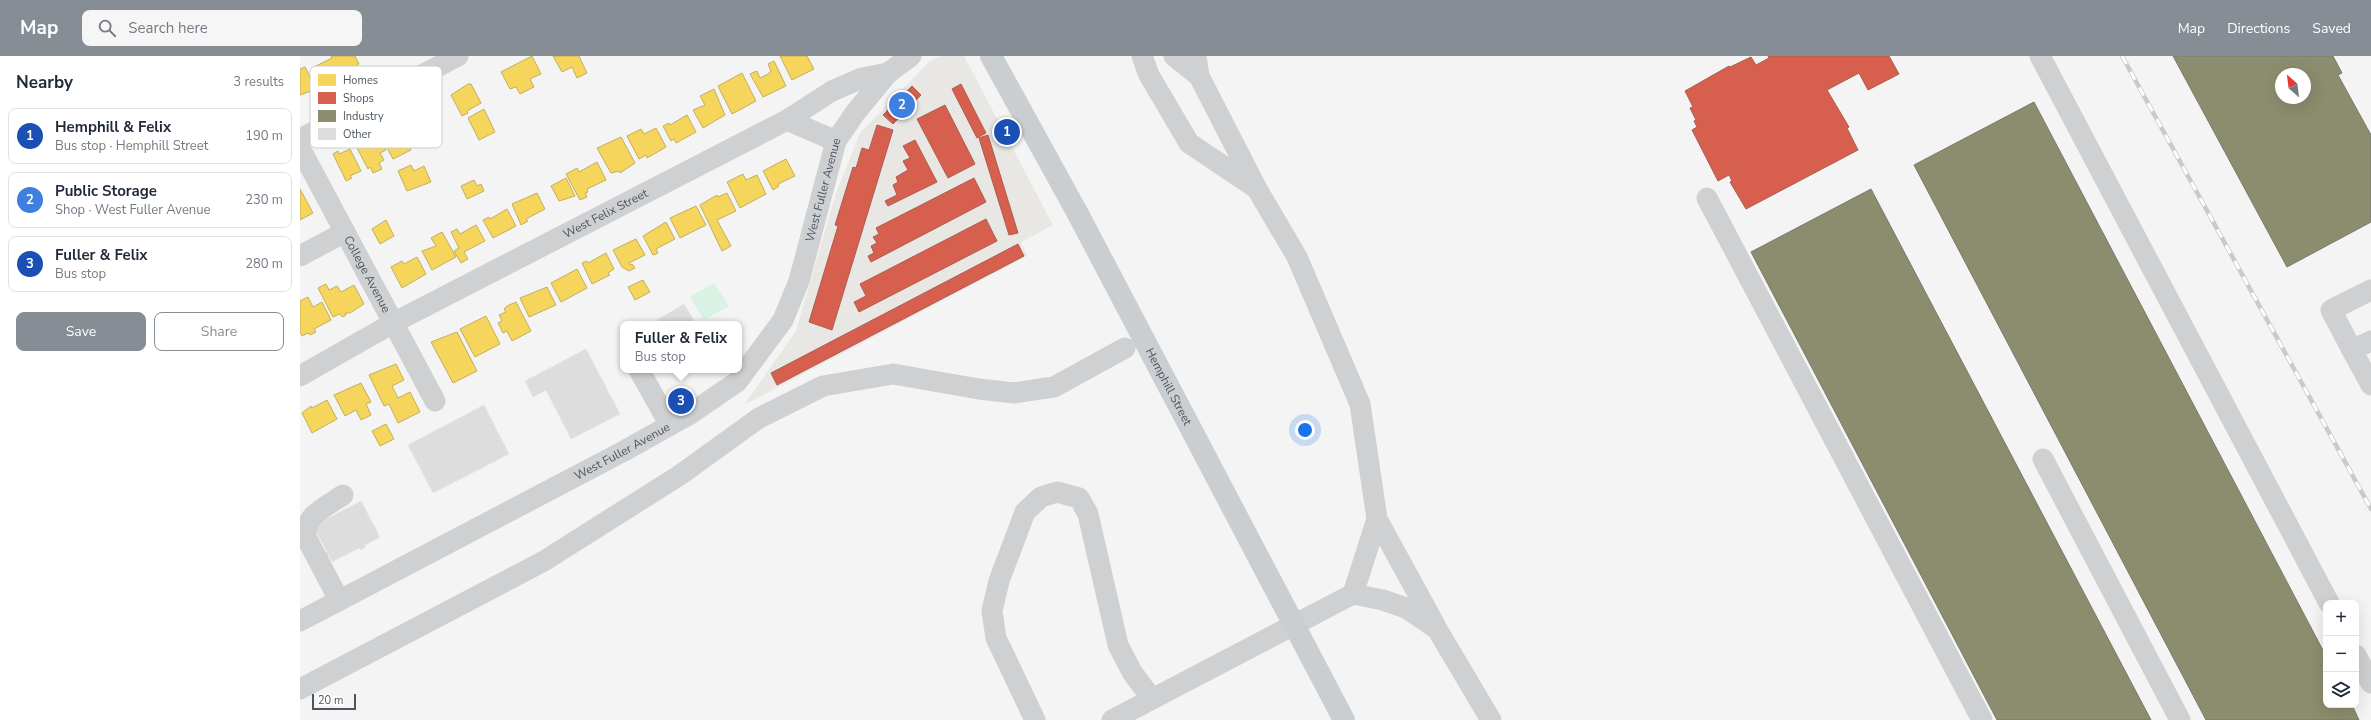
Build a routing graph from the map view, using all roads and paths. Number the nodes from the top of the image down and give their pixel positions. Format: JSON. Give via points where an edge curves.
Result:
{"nodes":[{"id":1,"x":458,"y":56,"type":"edge"},
{"id":2,"x":911,"y":56,"type":"edge"},
{"id":3,"x":991,"y":56,"type":"edge"},
{"id":4,"x":1142,"y":56,"type":"edge"},
{"id":5,"x":1174,"y":56,"type":"edge"},
{"id":6,"x":2040,"y":56,"type":"edge"},
{"id":7,"x":439,"y":66,"type":"edge"},
{"id":8,"x":1197,"y":66,"type":"edge"},
{"id":9,"x":888,"y":73,"type":"junction"},
{"id":10,"x":787,"y":120,"type":"junction"},
{"id":11,"x":310,"y":134,"type":"edge"},
{"id":12,"x":300,"y":139,"type":"edge"},
{"id":13,"x":836,"y":140,"type":"junction"},
{"id":14,"x":300,"y":148,"type":"edge"},
{"id":15,"x":1257,"y":189,"type":"junction"},
{"id":16,"x":1707,"y":198,"type":"dead end"},
{"id":17,"x":345,"y":232,"type":"junction"},
{"id":18,"x":300,"y":256,"type":"edge"},
{"id":19,"x":2371,"y":290,"type":"edge"},
{"id":20,"x":393,"y":323,"type":"junction"},
{"id":21,"x":2371,"y":341,"type":"edge"},
{"id":22,"x":1125,"y":348,"type":"dead end"},
{"id":23,"x":2352,"y":350,"type":"junction"},
{"id":24,"x":641,"y":373,"type":"edge"},
{"id":25,"x":300,"y":376,"type":"edge"},
{"id":26,"x":2371,"y":385,"type":"edge"},
{"id":27,"x":435,"y":401,"type":"dead end"},
{"id":28,"x":670,"y":425,"type":"junction"},
{"id":29,"x":2043,"y":459,"type":"dead end"},
{"id":30,"x":343,"y":495,"type":"dead end"},
{"id":31,"x":1377,"y":519,"type":"junction"},
{"id":32,"x":1353,"y":594,"type":"junction"},
{"id":33,"x":339,"y":600,"type":"junction"},
{"id":34,"x":2327,"y":600,"type":"edge"},
{"id":35,"x":300,"y":621,"type":"edge"},
{"id":36,"x":1437,"y":629,"type":"junction"},
{"id":37,"x":2359,"y":661,"type":"edge"},
{"id":38,"x":2371,"y":683,"type":"edge"},
{"id":39,"x":300,"y":689,"type":"edge"},
{"id":40,"x":1152,"y":699,"type":"junction"},
{"id":41,"x":1134,"y":715,"type":"edge"},
{"id":42,"x":1035,"y":720,"type":"edge"},
{"id":43,"x":1112,"y":720,"type":"edge"},
{"id":44,"x":1344,"y":720,"type":"edge"},
{"id":45,"x":1491,"y":720,"type":"edge"},
{"id":46,"x":1982,"y":720,"type":"edge"},
{"id":47,"x":2180,"y":720,"type":"edge"}],
"edges":[{"from":1,"to":7,"type":"street"},
{"from":2,"to":9,"type":"street","name":"West Felix Street"},
{"from":3,"to":44,"type":"main road","name":"Hemphill Street","bridge":true,"via":[[1078,214]]},
{"from":4,"to":15,"type":"street","via":[[1149,75],[1189,143]]},
{"from":5,"to":8,"type":"street"},
{"from":6,"to":34,"type":"street"},
{"from":8,"to":15,"type":"street"},
{"from":9,"to":10,"type":"street","name":"West Felix Street","via":[[862,78],[832,91]]},
{"from":9,"to":13,"type":"street","name":"West Fuller Avenue"},
{"from":10,"to":13,"type":"street"},
{"from":10,"to":20,"type":"street","name":"West Felix Street"},
{"from":11,"to":12,"type":"street"},
{"from":13,"to":28,"type":"street","name":"West Fuller Avenue","via":[[799,281],[783,320],[737,382]]},
{"from":14,"to":17,"type":"street","name":"College Avenue"},
{"from":15,"to":31,"type":"street","via":[[1297,257],[1360,404]]},
{"from":16,"to":46,"type":"street"},
{"from":17,"to":18,"type":"street"},
{"from":17,"to":20,"type":"street","name":"College Avenue"},
{"from":19,"to":23,"type":"street","via":[[2331,310]]},
{"from":20,"to":25,"type":"street","name":"West Felix Street"},
{"from":20,"to":27,"type":"street","name":"College Avenue"},
{"from":21,"to":23,"type":"street"},
{"from":22,"to":39,"type":"street","via":[[1054,387],[1014,393],[893,374],[823,386],[759,418],[680,475],[544,561]]},
{"from":23,"to":26,"type":"street"},
{"from":24,"to":28,"type":"street"},
{"from":28,"to":33,"type":"street","name":"West Fuller Avenue"},
{"from":29,"to":47,"type":"street"},
{"from":30,"to":33,"type":"street","via":[[308,520],[304,528]]},
{"from":31,"to":32,"type":"street"},
{"from":31,"to":36,"type":"street"},
{"from":32,"to":36,"type":"street","via":[[1406,608]]},
{"from":32,"to":40,"type":"street"},
{"from":33,"to":35,"type":"street","name":"West Fuller Avenue"},
{"from":36,"to":45,"type":"street"},
{"from":37,"to":38,"type":"street"},
{"from":40,"to":41,"type":"street"},
{"from":40,"to":42,"type":"street","via":[[1132,672],[1118,645],[1088,514],[1079,498],[1057,492],[1041,497],[1025,512],[999,581],[992,611],[996,638]]},
{"from":41,"to":43,"type":"street"}]}
